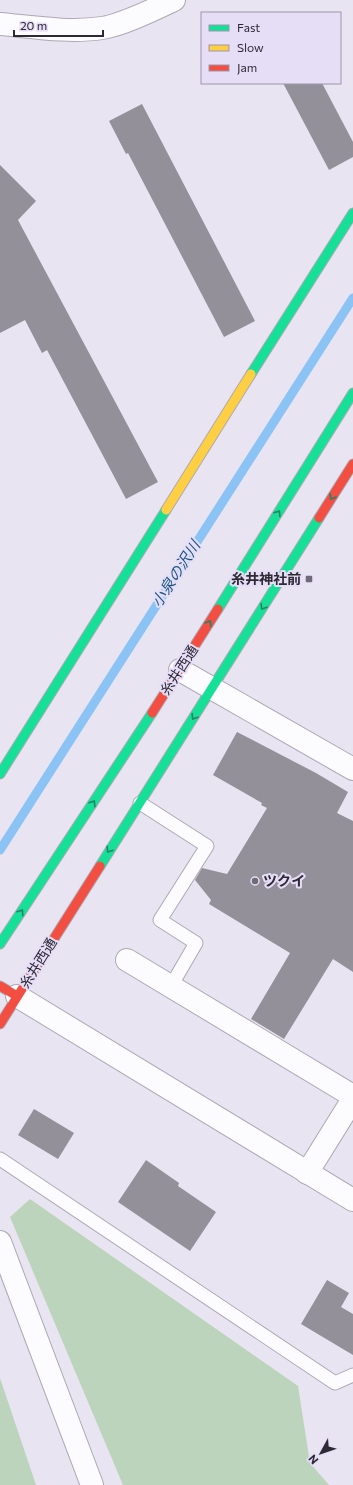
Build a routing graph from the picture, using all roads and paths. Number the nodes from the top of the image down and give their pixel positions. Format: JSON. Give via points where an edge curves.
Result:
{"nodes":[{"id":1,"x":174,"y":0,"type":"edge"},
{"id":2,"x":0,"y":24,"type":"edge"},
{"id":3,"x":353,"y":213,"type":"edge"},
{"id":4,"x":350,"y":406,"type":"edge"},
{"id":5,"x":353,"y":464,"type":"edge"},
{"id":6,"x":180,"y":670,"type":"junction"},
{"id":7,"x":211,"y":688,"type":"junction"},
{"id":8,"x":353,"y":769,"type":"edge"},
{"id":9,"x":0,"y":774,"type":"edge"},
{"id":10,"x":140,"y":803,"type":"junction"},
{"id":11,"x":0,"y":944,"type":"edge"},
{"id":12,"x":127,"y":960,"type":"dead end"},
{"id":13,"x":171,"y":986,"type":"junction"},
{"id":14,"x":9,"y":991,"type":"edge"},
{"id":15,"x":0,"y":1024,"type":"edge"},
{"id":16,"x":353,"y":1098,"type":"edge"},
{"id":17,"x":0,"y":1159,"type":"edge"},
{"id":18,"x":307,"y":1173,"type":"junction"},
{"id":19,"x":353,"y":1200,"type":"edge"},
{"id":20,"x":0,"y":1242,"type":"edge"},
{"id":21,"x":353,"y":1375,"type":"edge"},
{"id":22,"x":92,"y":1485,"type":"edge"}],
"edges":[{"from":1,"to":2,"type":"street","via":[[152,11],[103,28],[58,30]]},
{"from":3,"to":9,"type":"street"},
{"from":6,"to":4,"type":"street","name":"糸井西通","one_way":true},
{"from":5,"to":7,"type":"street","name":"糸井西通","one_way":true},
{"from":6,"to":7,"type":"street"},
{"from":11,"to":6,"type":"street","name":"糸井西通","one_way":true},
{"from":7,"to":8,"type":"street"},
{"from":7,"to":10,"type":"street","name":"糸井西通","one_way":true},
{"from":10,"to":13,"type":"lane","via":[[208,846],[160,920],[196,943]]},
{"from":10,"to":14,"type":"street","name":"糸井西通","one_way":true},
{"from":12,"to":13,"type":"street"},
{"from":13,"to":16,"type":"street"},
{"from":14,"to":15,"type":"street","name":"糸井西通"},
{"from":14,"to":18,"type":"street"},
{"from":16,"to":18,"type":"street"},
{"from":17,"to":21,"type":"lane","via":[[335,1383]]},
{"from":18,"to":19,"type":"street"},
{"from":20,"to":22,"type":"street"}]}
